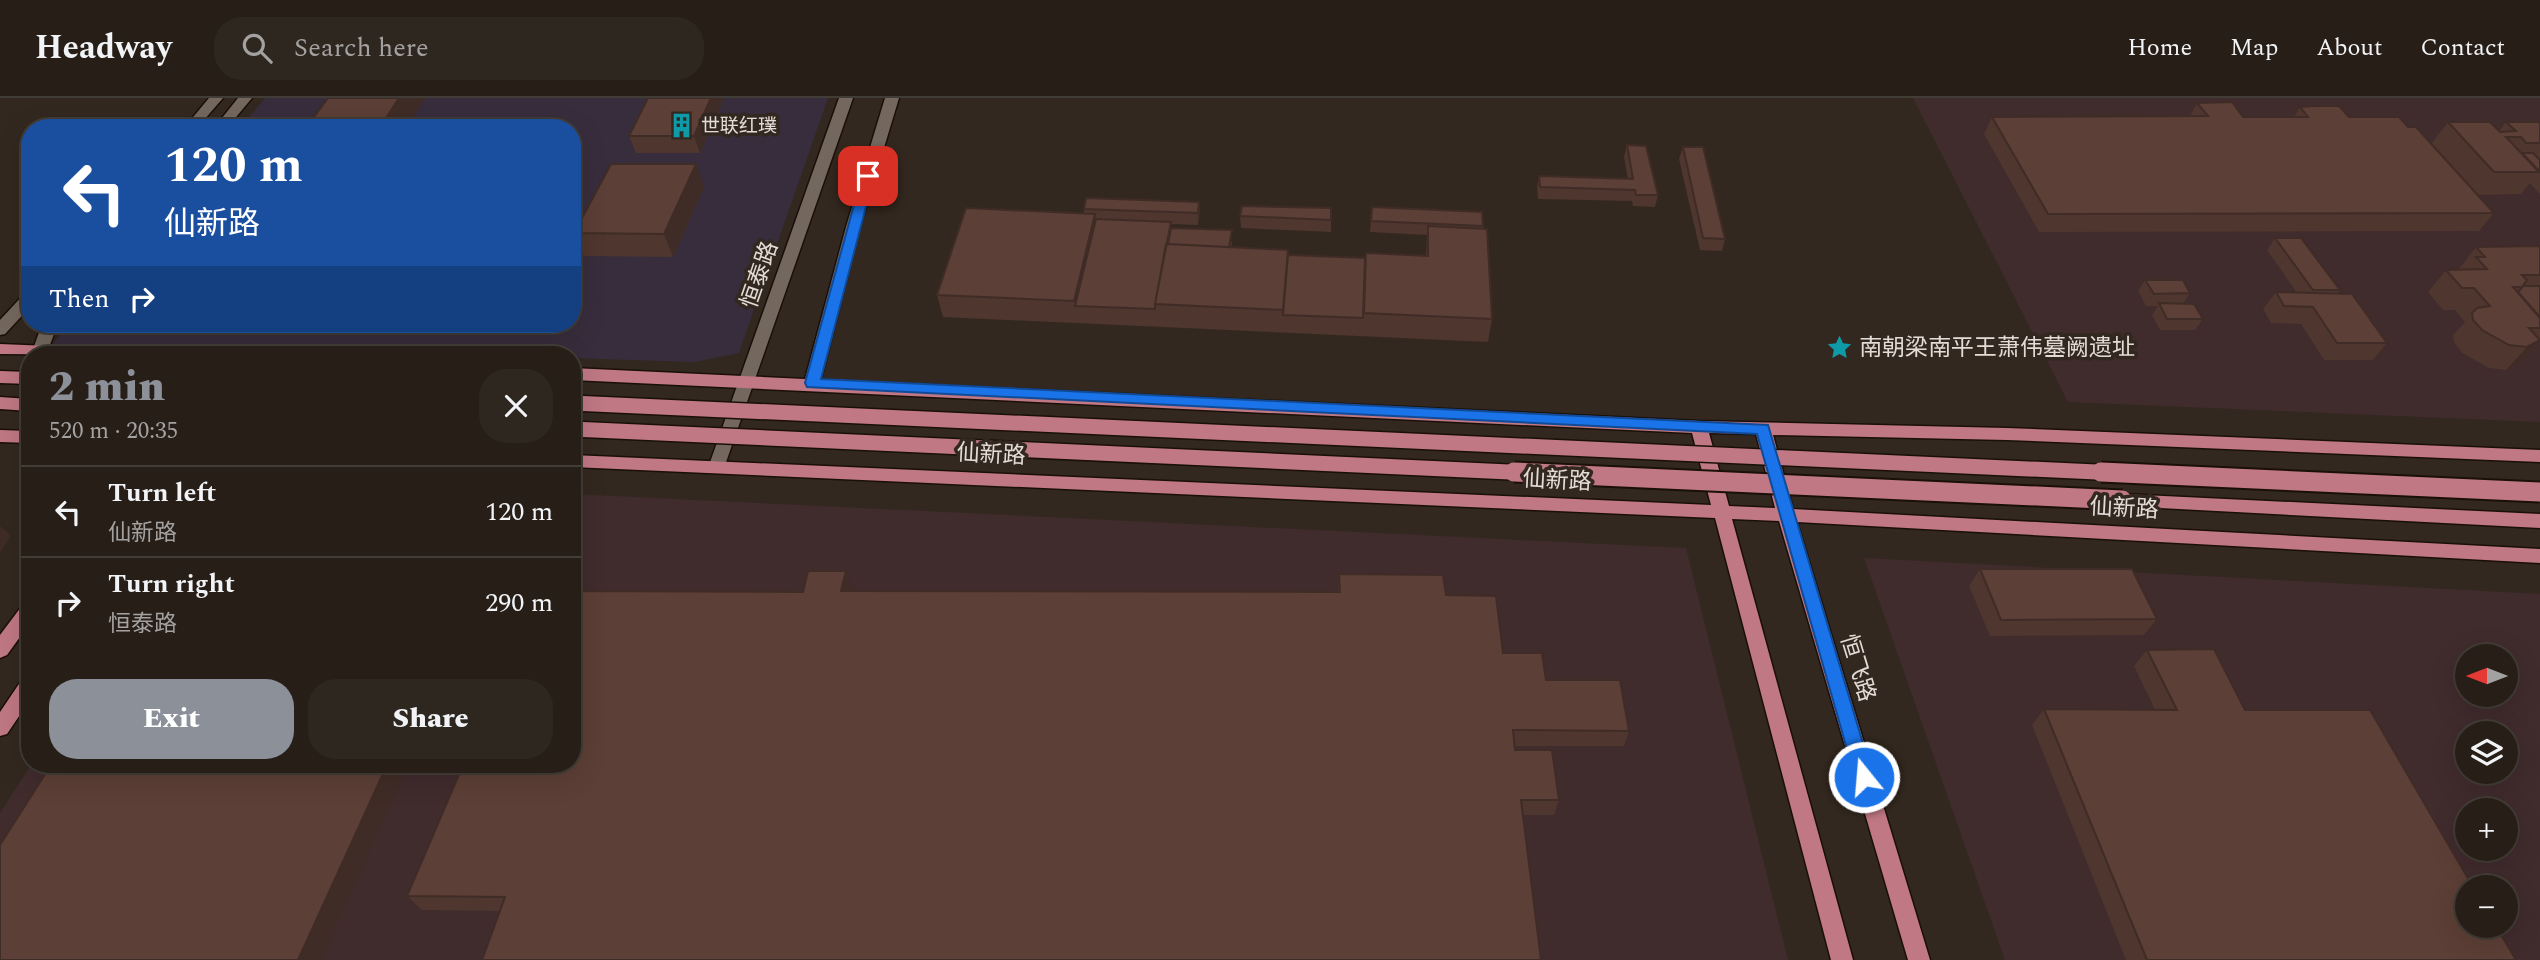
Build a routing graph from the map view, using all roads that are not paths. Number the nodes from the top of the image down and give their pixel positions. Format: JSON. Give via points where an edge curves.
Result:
{"nodes":[{"id":1,"x":216,"y":98,"type":"edge"},
{"id":2,"x":246,"y":98,"type":"edge"},
{"id":3,"x":846,"y":98,"type":"edge"},
{"id":4,"x":892,"y":98,"type":"edge"},
{"id":5,"x":198,"y":119,"type":"edge"},
{"id":6,"x":228,"y":119,"type":"edge"},
{"id":7,"x":21,"y":297,"type":"edge"},
{"id":8,"x":21,"y":307,"type":"edge"},
{"id":9,"x":0,"y":312,"type":"edge"},
{"id":10,"x":0,"y":330,"type":"edge"},
{"id":11,"x":0,"y":349,"type":"edge"},
{"id":12,"x":21,"y":351,"type":"edge"},
{"id":13,"x":581,"y":374,"type":"edge"},
{"id":14,"x":0,"y":377,"type":"edge"},
{"id":15,"x":21,"y":378,"type":"edge"},
{"id":16,"x":746,"y":382,"type":"junction"},
{"id":17,"x":812,"y":383,"type":"junction"},
{"id":18,"x":581,"y":403,"type":"edge"},
{"id":19,"x":0,"y":404,"type":"edge"},
{"id":20,"x":21,"y":405,"type":"edge"},
{"id":21,"x":1699,"y":426,"type":"junction"},
{"id":22,"x":581,"y":429,"type":"edge"},
{"id":23,"x":1763,"y":429,"type":"junction"},
{"id":24,"x":0,"y":436,"type":"edge"},
{"id":25,"x":21,"y":437,"type":"edge"},
{"id":26,"x":2135,"y":440,"type":"junction"},
{"id":27,"x":2540,"y":449,"type":"edge"},
{"id":28,"x":2540,"y":456,"type":"edge"},
{"id":29,"x":581,"y":461,"type":"edge"},
{"id":30,"x":716,"y":468,"type":"junction"},
{"id":31,"x":2540,"y":492,"type":"edge"},
{"id":32,"x":1721,"y":512,"type":"junction"},
{"id":33,"x":1786,"y":516,"type":"junction"},
{"id":34,"x":2540,"y":521,"type":"edge"},
{"id":35,"x":2536,"y":555,"type":"edge"},
{"id":36,"x":21,"y":621,"type":"edge"},
{"id":37,"x":0,"y":650,"type":"edge"},
{"id":38,"x":21,"y":697,"type":"edge"},
{"id":39,"x":0,"y":728,"type":"edge"},
{"id":40,"x":1842,"y":960,"type":"edge"},
{"id":41,"x":1919,"y":960,"type":"edge"}],
"edges":[{"from":1,"to":5,"type":"street"},
{"from":2,"to":6,"type":"street"},
{"from":3,"to":16,"type":"street","name":"恒泰路"},
{"from":4,"to":17,"type":"street"},
{"from":7,"to":9,"type":"street"},
{"from":8,"to":10,"type":"street"},
{"from":11,"to":12,"type":"main road"},
{"from":13,"to":16,"type":"main road"},
{"from":14,"to":15,"type":"main road"},
{"from":16,"to":17,"type":"main road"},
{"from":16,"to":30,"type":"street","name":"恒泰路"},
{"from":17,"to":21,"type":"main road"},
{"from":18,"to":31,"type":"main road","name":"仙新路","bridge":true},
{"from":19,"to":20,"type":"main road"},
{"from":21,"to":23,"type":"main road"},
{"from":21,"to":32,"type":"main road"},
{"from":22,"to":34,"type":"main road","name":"仙新路","bridge":true},
{"from":23,"to":26,"type":"main road"},
{"from":23,"to":33,"type":"main road","name":"恒飞路"},
{"from":24,"to":25,"type":"main road"},
{"from":26,"to":27,"type":"main road","via":[[2249,435]]},
{"from":26,"to":28,"type":"main road"},
{"from":29,"to":30,"type":"main road","name":"仙新路"},
{"from":30,"to":32,"type":"main road","name":"仙新路"},
{"from":32,"to":33,"type":"main road","name":"仙新路"},
{"from":32,"to":40,"type":"main road"},
{"from":33,"to":35,"type":"main road","name":"仙新路"},
{"from":33,"to":41,"type":"main road","name":"恒飞路"},
{"from":36,"to":37,"type":"main road"},
{"from":38,"to":39,"type":"main road"}]}
